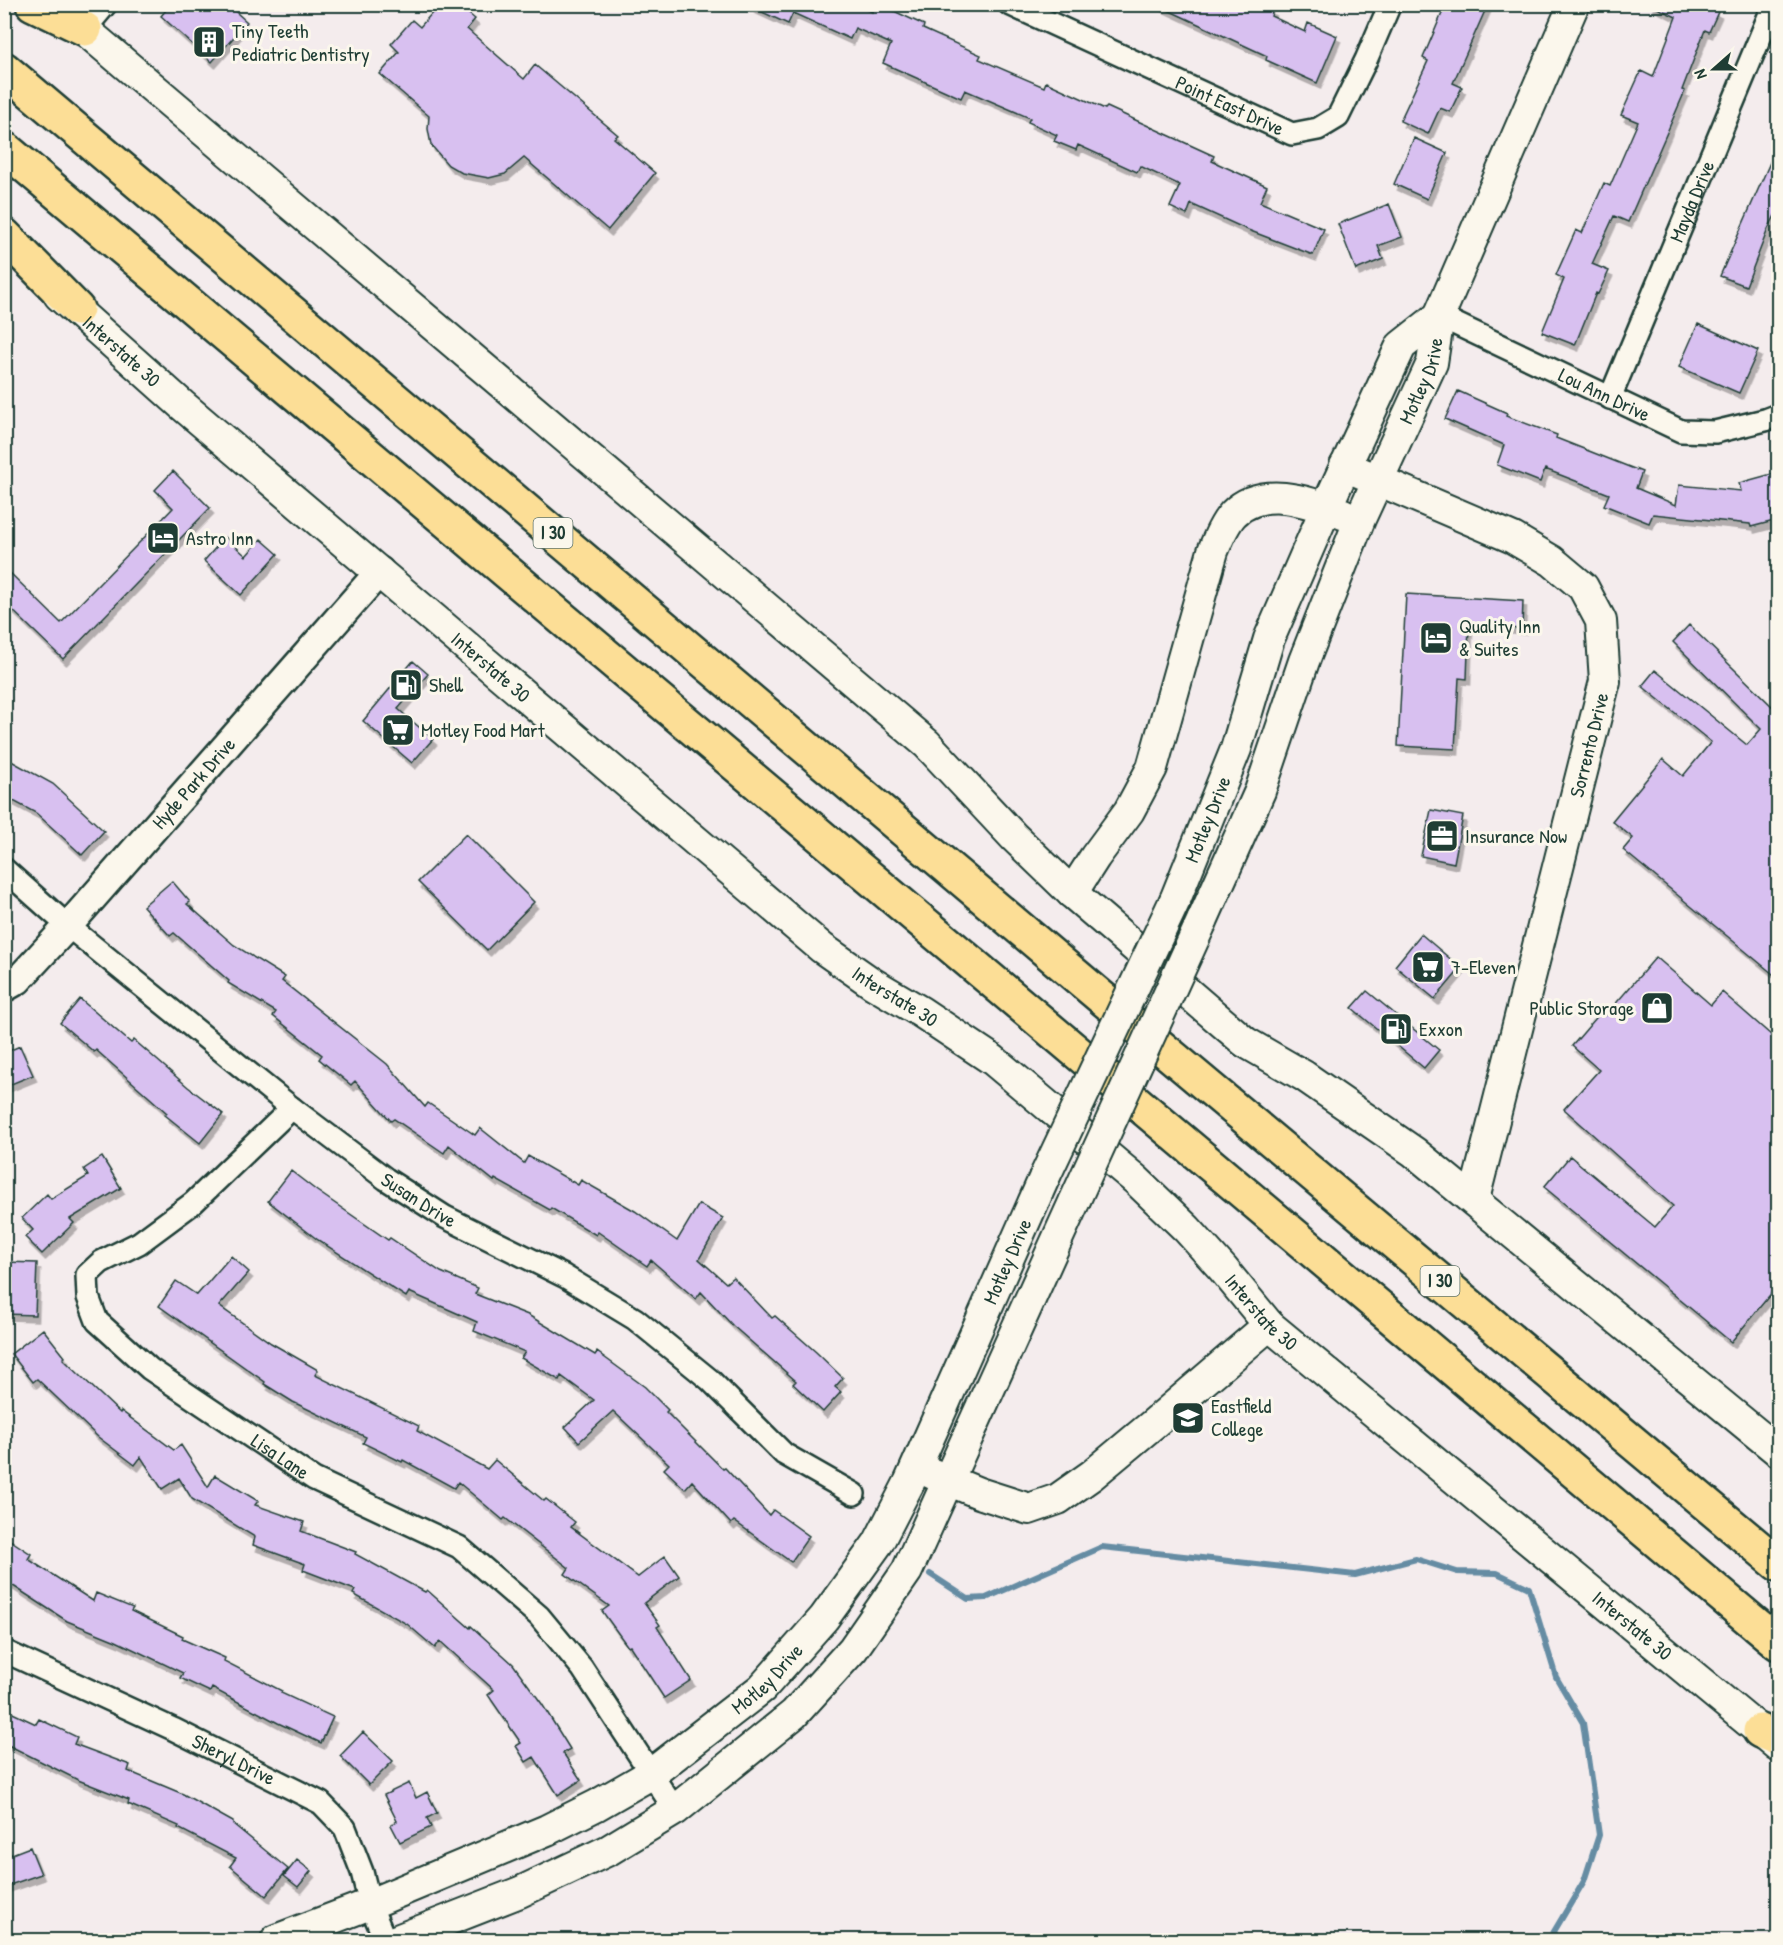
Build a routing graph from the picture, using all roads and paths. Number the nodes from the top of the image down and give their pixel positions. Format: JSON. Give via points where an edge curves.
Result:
{"nodes":[{"id":1,"x":33,"y":4,"type":"edge"},
{"id":2,"x":55,"y":4,"type":"edge"},
{"id":3,"x":106,"y":4,"type":"edge"},
{"id":4,"x":1009,"y":4,"type":"edge"},
{"id":5,"x":1390,"y":4,"type":"edge"},
{"id":6,"x":1574,"y":4,"type":"edge"},
{"id":7,"x":1774,"y":4,"type":"edge"},
{"id":8,"x":85,"y":29,"type":"junction"},
{"id":9,"x":4,"y":69,"type":"edge"},
{"id":10,"x":4,"y":148,"type":"edge"},
{"id":11,"x":4,"y":235,"type":"edge"},
{"id":12,"x":4,"y":252,"type":"edge"},
{"id":13,"x":77,"y":309,"type":"junction"},
{"id":14,"x":1439,"y":316,"type":"junction"},
{"id":15,"x":1610,"y":398,"type":"junction"},
{"id":16,"x":1779,"y":415,"type":"edge"},
{"id":17,"x":1345,"y":466,"type":"junction"},
{"id":18,"x":1378,"y":481,"type":"junction"},
{"id":19,"x":1326,"y":508,"type":"junction"},
{"id":20,"x":1360,"y":519,"type":"junction"},
{"id":21,"x":380,"y":571,"type":"junction"},
{"id":22,"x":4,"y":869,"type":"edge"},
{"id":23,"x":1072,"y":893,"type":"junction"},
{"id":24,"x":68,"y":926,"type":"junction"},
{"id":25,"x":4,"y":988,"type":"edge"},
{"id":26,"x":292,"y":1108,"type":"junction"},
{"id":27,"x":1474,"y":1200,"type":"junction"},
{"id":28,"x":1269,"y":1325,"type":"junction"},
{"id":29,"x":1779,"y":1451,"type":"edge"},
{"id":30,"x":916,"y":1467,"type":"junction"},
{"id":31,"x":950,"y":1481,"type":"junction"},
{"id":32,"x":854,"y":1494,"type":"dead end"},
{"id":33,"x":1779,"y":1564,"type":"edge"},
{"id":34,"x":1779,"y":1643,"type":"edge"},
{"id":35,"x":4,"y":1651,"type":"edge"},
{"id":36,"x":1772,"y":1739,"type":"edge"},
{"id":37,"x":651,"y":1774,"type":"junction"},
{"id":38,"x":675,"y":1810,"type":"junction"},
{"id":39,"x":370,"y":1904,"type":"junction"},
{"id":40,"x":276,"y":1941,"type":"edge"},
{"id":41,"x":385,"y":1941,"type":"edge"},
{"id":42,"x":397,"y":1941,"type":"edge"}],
"edges":[{"from":1,"to":8,"type":"highway"},
{"from":2,"to":8,"type":"main road"},
{"from":3,"to":8,"type":"street"},
{"from":4,"to":5,"type":"street","name":"Point East Drive","via":[[1292,134],[1318,129],[1338,117]]},
{"from":6,"to":14,"type":"main road","name":"Motley Drive"},
{"from":7,"to":15,"type":"street","name":"Mayda Drive"},
{"from":8,"to":23,"type":"main road","via":[[927,744]]},
{"from":9,"to":33,"type":"highway","number":"I 30","via":[[1101,997]]},
{"from":10,"to":34,"type":"highway"},
{"from":11,"to":13,"type":"highway"},
{"from":12,"to":13,"type":"main road","name":"Interstate 30"},
{"from":13,"to":21,"type":"main road","name":"Interstate 30","via":[[182,405]]},
{"from":14,"to":15,"type":"street","name":"Lou Ann Drive"},
{"from":14,"to":17,"type":"main road","name":"Motley Drive","via":[[1401,346]]},
{"from":14,"to":18,"type":"main road","name":"Motley Drive","via":[[1432,363]]},
{"from":15,"to":16,"type":"street","name":"Lou Ann Drive","via":[[1681,431],[1715,432]]},
{"from":17,"to":18,"type":"main road","name":"Sorrento Drive"},
{"from":17,"to":19,"type":"main road","name":"Motley Drive"},
{"from":18,"to":20,"type":"main road","name":"Motley Drive"},
{"from":18,"to":27,"type":"main road","name":"Sorrento Drive","via":[[1513,538],[1552,561],[1583,587],[1601,621],[1605,681]]},
{"from":19,"to":20,"type":"main road"},
{"from":19,"to":23,"type":"main road","via":[[1270,497],[1233,514],[1221,532],[1152,768],[1129,811]]},
{"from":19,"to":30,"type":"main road","name":"Motley Drive","bridge":true,"via":[[1269,639],[1236,749],[1175,900],[1045,1176]]},
{"from":20,"to":31,"type":"main road","name":"Motley Drive","bridge":true,"via":[[1304,661],[1260,791]]},
{"from":21,"to":24,"type":"street","name":"Hyde Park Drive"},
{"from":21,"to":28,"type":"main road","name":"Interstate 30","via":[[822,948],[993,1060],[1136,1180],[1187,1229]]},
{"from":22,"to":24,"type":"street","name":"Susan Drive"},
{"from":23,"to":27,"type":"main road","via":[[1245,1042],[1304,1076],[1411,1150]]},
{"from":24,"to":25,"type":"street","name":"Hyde Park Drive","via":[[18,980]]},
{"from":24,"to":26,"type":"street","name":"Susan Drive"},
{"from":26,"to":32,"type":"street","name":"Susan Drive","via":[[386,1179],[445,1217],[564,1276],[635,1318],[710,1380],[784,1454]]},
{"from":26,"to":37,"type":"street","name":"Lisa Lane","via":[[193,1203],[87,1275],[88,1297],[97,1321],[150,1369],[314,1479],[459,1547],[539,1616],[582,1668]]},
{"from":27,"to":29,"type":"main road"},
{"from":28,"to":31,"type":"main road","via":[[1058,1499],[1029,1509]]},
{"from":28,"to":36,"type":"main road","name":"Interstate 30"},
{"from":30,"to":31,"type":"main road"},
{"from":30,"to":37,"type":"main road","name":"Motley Drive","via":[[878,1543],[824,1618],[762,1688]]},
{"from":31,"to":38,"type":"main road","name":"Motley Drive","via":[[908,1571],[853,1649],[794,1714]]},
{"from":35,"to":39,"type":"street","name":"Sheryl Drive","via":[[321,1803],[345,1828]]},
{"from":37,"to":38,"type":"street","name":"Lisa Lane"},
{"from":37,"to":39,"type":"main road","name":"Motley Drive","via":[[547,1830]]},
{"from":38,"to":42,"type":"main road","name":"Motley Drive","via":[[609,1850]]},
{"from":39,"to":40,"type":"main road","name":"Motley Drive"},
{"from":39,"to":41,"type":"street","name":"Sheryl Drive"}]}
